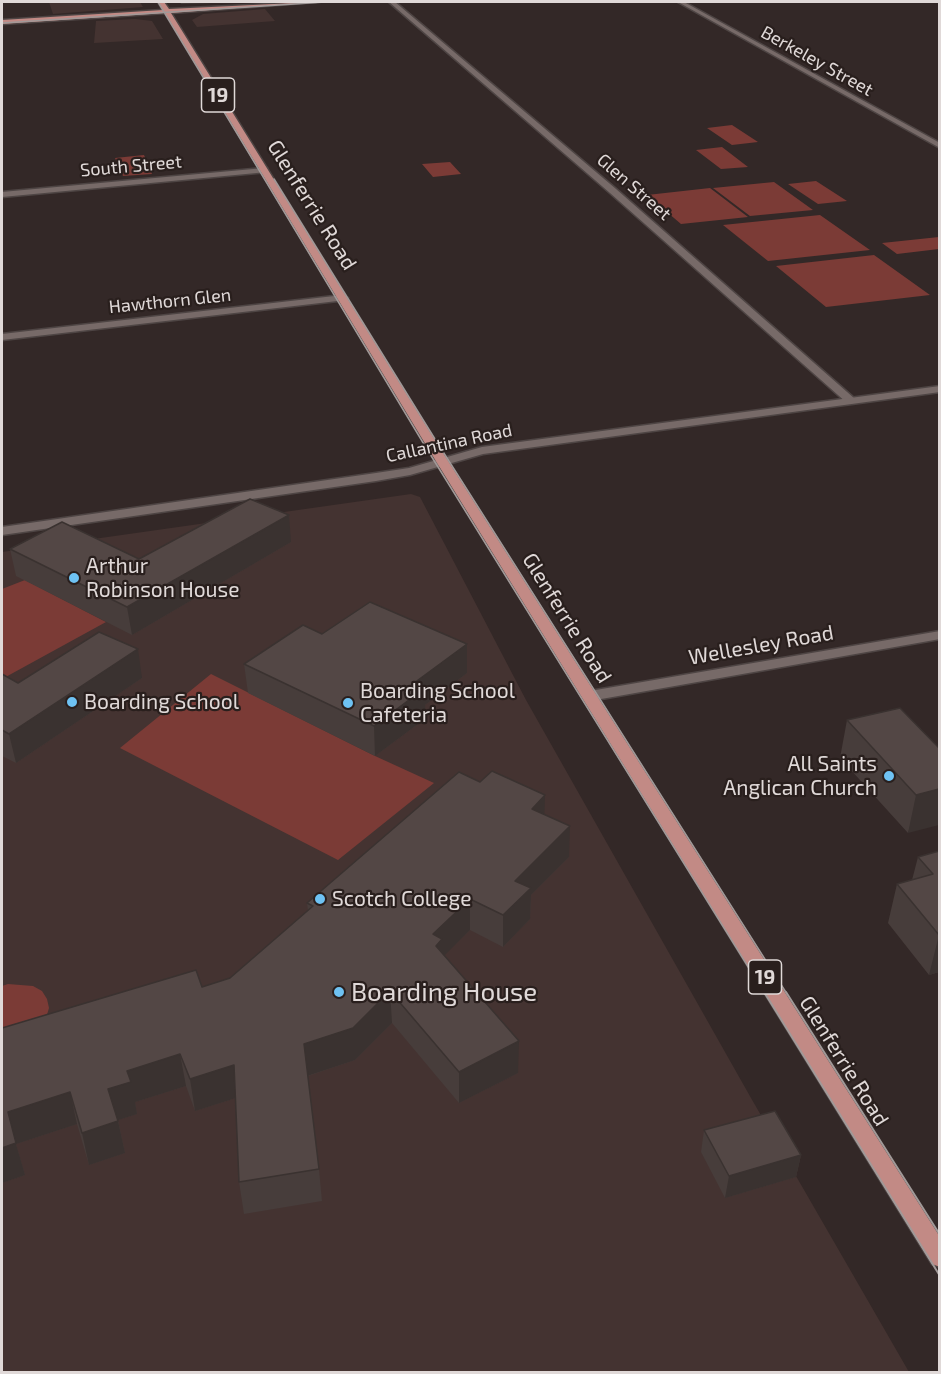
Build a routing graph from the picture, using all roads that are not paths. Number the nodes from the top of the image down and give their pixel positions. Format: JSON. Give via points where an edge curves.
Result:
{"nodes":[{"id":1,"x":161,"y":2,"type":"edge"},
{"id":2,"x":314,"y":2,"type":"edge"},
{"id":3,"x":392,"y":2,"type":"edge"},
{"id":4,"x":681,"y":2,"type":"edge"},
{"id":5,"x":167,"y":11,"type":"junction"},
{"id":6,"x":2,"y":22,"type":"edge"},
{"id":7,"x":939,"y":146,"type":"edge"},
{"id":8,"x":264,"y":170,"type":"junction"},
{"id":9,"x":2,"y":195,"type":"edge"},
{"id":10,"x":343,"y":298,"type":"junction"},
{"id":11,"x":2,"y":337,"type":"edge"},
{"id":12,"x":939,"y":389,"type":"edge"},
{"id":13,"x":851,"y":401,"type":"junction"},
{"id":14,"x":443,"y":461,"type":"junction"},
{"id":15,"x":2,"y":531,"type":"edge"},
{"id":16,"x":939,"y":635,"type":"edge"},
{"id":17,"x":590,"y":696,"type":"junction"},
{"id":18,"x":939,"y":1257,"type":"edge"}],
"edges":[{"from":1,"to":5,"type":"main road","name":"Glenferrie Road","number":"19"},
{"from":2,"to":5,"type":"main road"},
{"from":3,"to":13,"type":"street","name":"Glen Street"},
{"from":4,"to":7,"type":"street","name":"Berkeley Street"},
{"from":5,"to":6,"type":"main road"},
{"from":5,"to":8,"type":"main road","name":"Glenferrie Road","number":"19"},
{"from":8,"to":9,"type":"street","name":"South Street"},
{"from":8,"to":10,"type":"main road","name":"Glenferrie Road","number":"19"},
{"from":10,"to":11,"type":"street","name":"Hawthorn Glen"},
{"from":10,"to":14,"type":"main road","name":"Glenferrie Road","number":"19"},
{"from":12,"to":13,"type":"street","name":"Callantina Road"},
{"from":13,"to":14,"type":"street","name":"Callantina Road","via":[[482,451]]},
{"from":14,"to":15,"type":"street","name":"Callantina Road","via":[[369,478]]},
{"from":14,"to":17,"type":"main road","name":"Glenferrie Road","number":"19"},
{"from":16,"to":17,"type":"street","name":"Wellesley Road"},
{"from":17,"to":18,"type":"main road","name":"Glenferrie Road","number":"19"}]}
